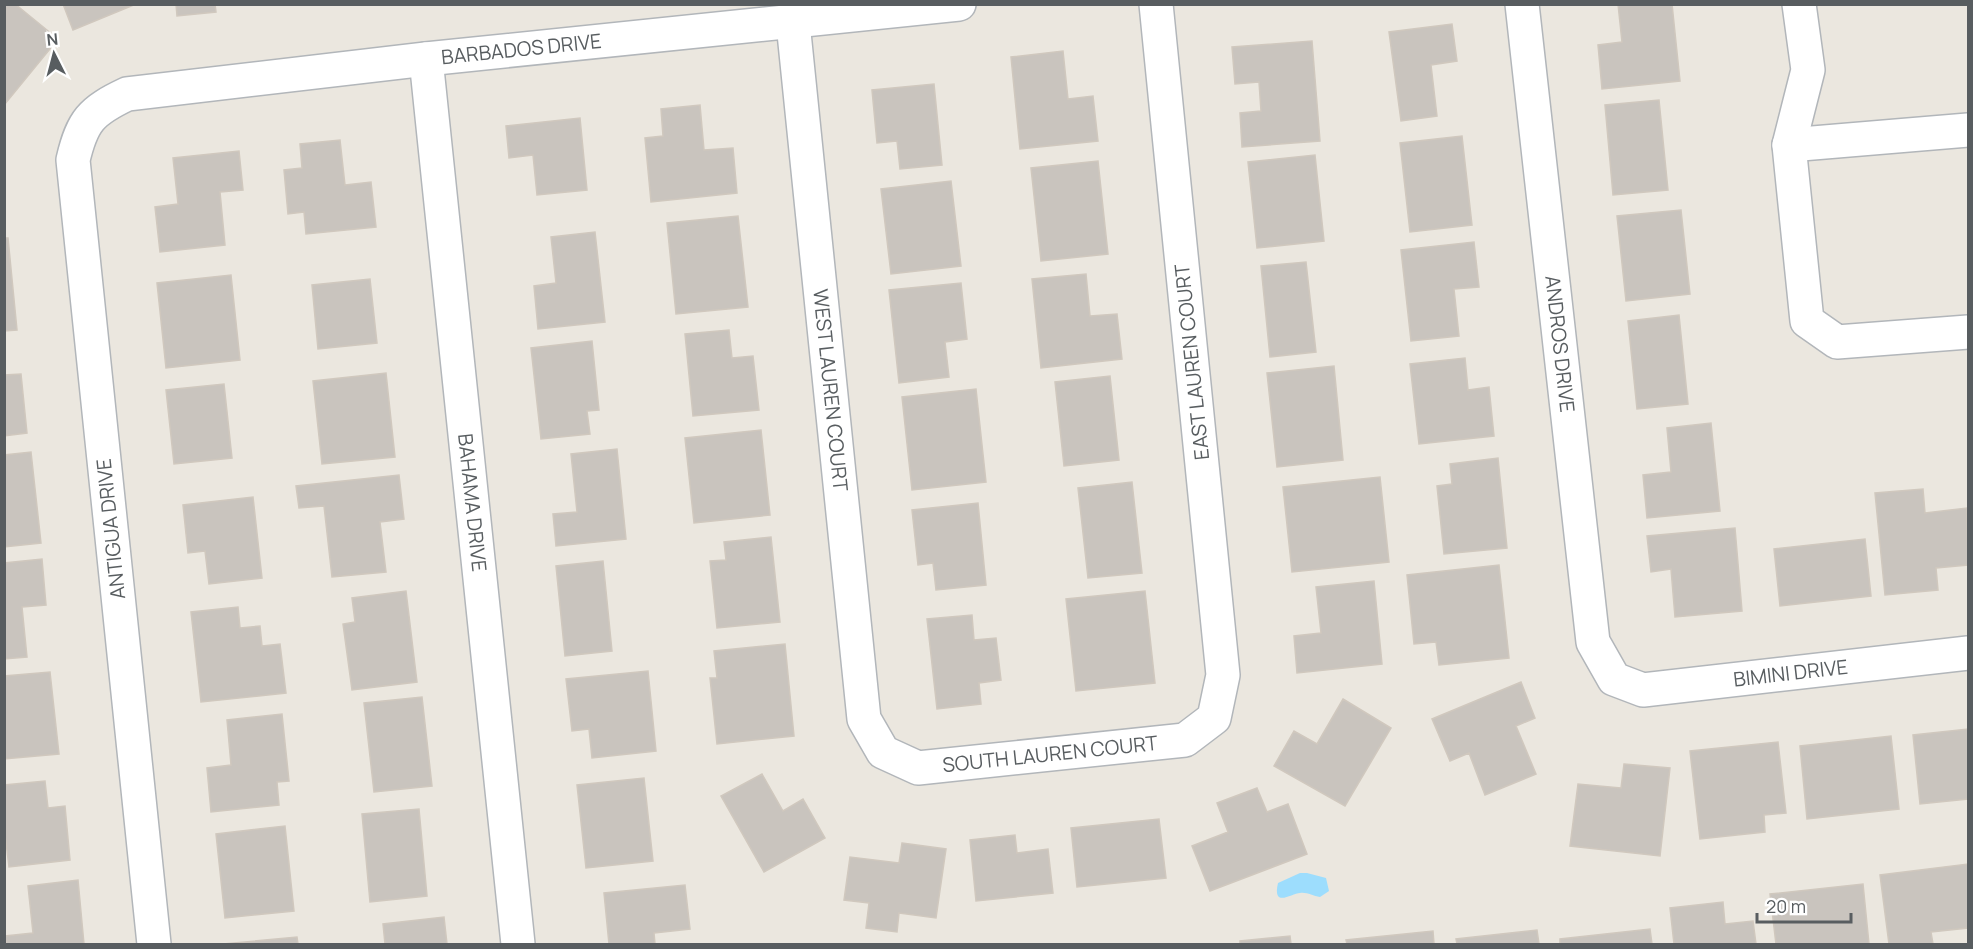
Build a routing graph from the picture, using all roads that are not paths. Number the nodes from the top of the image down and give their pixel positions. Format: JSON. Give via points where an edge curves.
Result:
{"nodes":[{"id":1,"x":959,"y":4,"type":"edge"},
{"id":2,"x":1156,"y":4,"type":"edge"},
{"id":3,"x":1522,"y":4,"type":"edge"},
{"id":4,"x":1799,"y":4,"type":"edge"},
{"id":5,"x":793,"y":22,"type":"junction"},
{"id":6,"x":426,"y":60,"type":"junction"},
{"id":7,"x":90,"y":116,"type":"joint"},
{"id":8,"x":1968,"y":130,"type":"edge"},
{"id":9,"x":1789,"y":145,"type":"junction"},
{"id":10,"x":1968,"y":332,"type":"edge"},
{"id":11,"x":1968,"y":653,"type":"edge"},
{"id":12,"x":1614,"y":679,"type":"joint"},
{"id":13,"x":1214,"y":718,"type":"joint"},
{"id":14,"x":883,"y":752,"type":"joint"},
{"id":15,"x":154,"y":945,"type":"edge"},
{"id":16,"x":518,"y":945,"type":"edge"}],
"edges":[{"from":1,"to":5,"type":"street","name":"BARBADOS DRIVE"},
{"from":2,"to":13,"type":"street","name":"EAST LAUREN COURT","via":[[1223,675]]},
{"from":3,"to":12,"type":"street","name":"ANDROS DRIVE","via":[[1593,642]]},
{"from":4,"to":9,"type":"street","via":[[1808,70]]},
{"from":5,"to":6,"type":"street","name":"BARBADOS DRIVE"},
{"from":5,"to":14,"type":"street","name":"WEST LAUREN COURT","via":[[864,719]]},
{"from":6,"to":7,"type":"street","name":"BARBADOS DRIVE","via":[[126,94]]},
{"from":6,"to":16,"type":"street","name":"BAHAMA DRIVE"},
{"from":7,"to":15,"type":"street","name":"ANTIGUA DRIVE","via":[[78,138],[73,160]]},
{"from":8,"to":9,"type":"street"},
{"from":9,"to":10,"type":"street","via":[[1807,321],[1837,342]]},
{"from":11,"to":12,"type":"street","name":"BIMINI DRIVE","via":[[1643,690]]},
{"from":13,"to":14,"type":"street","name":"SOUTH LAUREN COURT","via":[[1185,740],[918,768]]}]}
